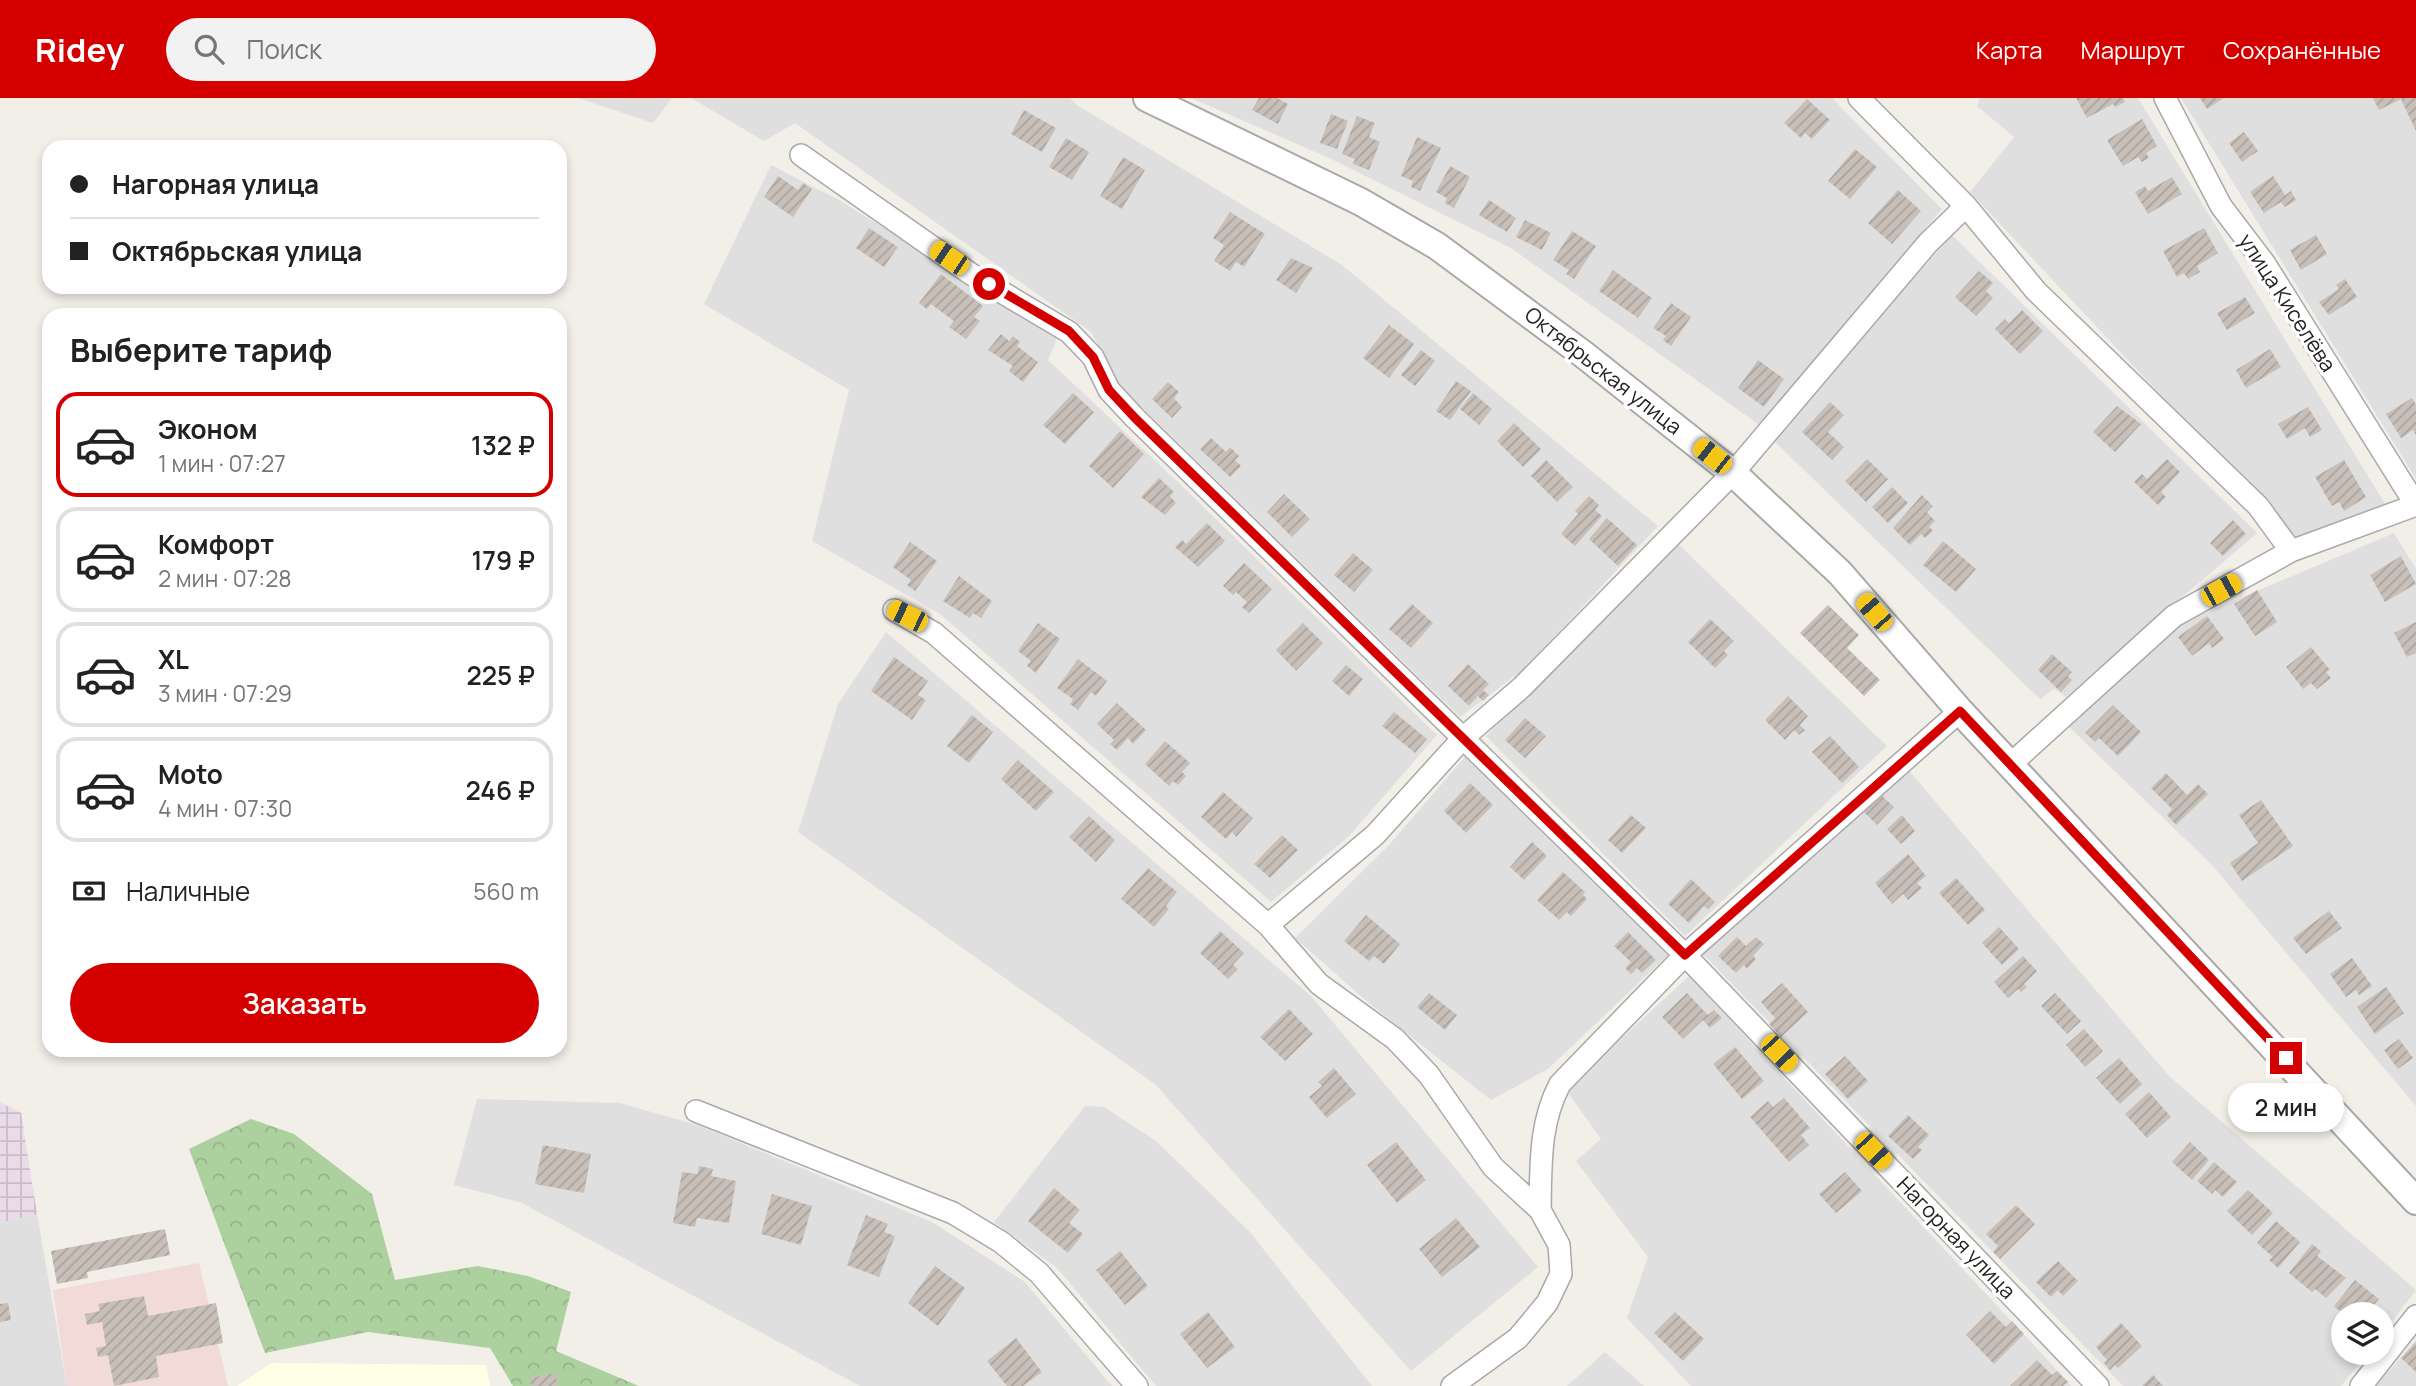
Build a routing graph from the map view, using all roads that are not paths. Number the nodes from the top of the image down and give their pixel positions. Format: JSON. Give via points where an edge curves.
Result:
{"nodes":[{"id":1,"x":1147,"y":98,"type":"edge"},
{"id":2,"x":1859,"y":98,"type":"edge"},
{"id":3,"x":2165,"y":98,"type":"edge"},
{"id":4,"x":801,"y":155,"type":"dead end"},
{"id":5,"x":1966,"y":206,"type":"junction"},
{"id":6,"x":1733,"y":473,"type":"junction"},
{"id":7,"x":2416,"y":505,"type":"edge"},
{"id":8,"x":2291,"y":551,"type":"junction"},
{"id":9,"x":894,"y":610,"type":"dead end"},
{"id":10,"x":1960,"y":711,"type":"junction"},
{"id":11,"x":1464,"y":737,"type":"junction"},
{"id":12,"x":2012,"y":763,"type":"junction"},
{"id":13,"x":1268,"y":925,"type":"junction"},
{"id":14,"x":1685,"y":955,"type":"junction"},
{"id":15,"x":696,"y":1111,"type":"dead end"},
{"id":16,"x":2416,"y":1201,"type":"edge"},
{"id":17,"x":1540,"y":1210,"type":"junction"},
{"id":18,"x":2416,"y":1316,"type":"edge"},
{"id":19,"x":1137,"y":1386,"type":"edge"},
{"id":20,"x":1452,"y":1386,"type":"edge"},
{"id":21,"x":2098,"y":1386,"type":"edge"},
{"id":22,"x":2361,"y":1386,"type":"edge"}],
"edges":[{"from":1,"to":6,"type":"street","name":"Октябрьская улица","via":[[1361,202],[1437,246]]},
{"from":2,"to":5,"type":"street"},
{"from":3,"to":7,"type":"street","name":"улица Киселёва","via":[[2221,205],[2265,264]]},
{"from":4,"to":11,"type":"street","name":"Нагорная улица","via":[[971,274],[1069,331],[1093,357],[1109,390],[1135,418]]},
{"from":5,"to":6,"type":"street","via":[[1928,243]]},
{"from":5,"to":8,"type":"street","via":[[2036,291],[2258,506]]},
{"from":6,"to":10,"type":"street","name":"Октябрьская улица","via":[[1840,573]]},
{"from":6,"to":11,"type":"street","via":[[1522,687]]},
{"from":7,"to":8,"type":"street"},
{"from":8,"to":12,"type":"street","via":[[2175,616]]},
{"from":9,"to":13,"type":"street","via":[[934,633]]},
{"from":10,"to":12,"type":"street","name":"Октябрьская улица"},
{"from":10,"to":14,"type":"street"},
{"from":11,"to":13,"type":"street","via":[[1376,835]]},
{"from":11,"to":14,"type":"street","name":"Нагорная улица"},
{"from":12,"to":16,"type":"street","name":"Октябрьская улица"},
{"from":13,"to":17,"type":"street","via":[[1319,984],[1395,1039],[1429,1075],[1493,1167]]},
{"from":14,"to":17,"type":"street","via":[[1560,1084],[1549,1103],[1543,1131]]},
{"from":14,"to":21,"type":"street","name":"Нагорная улица"},
{"from":15,"to":19,"type":"street","via":[[953,1213],[1001,1242],[1039,1272]]},
{"from":17,"to":20,"type":"street","via":[[1559,1245],[1561,1274],[1547,1303],[1518,1338]]},
{"from":18,"to":22,"type":"street"}]}
